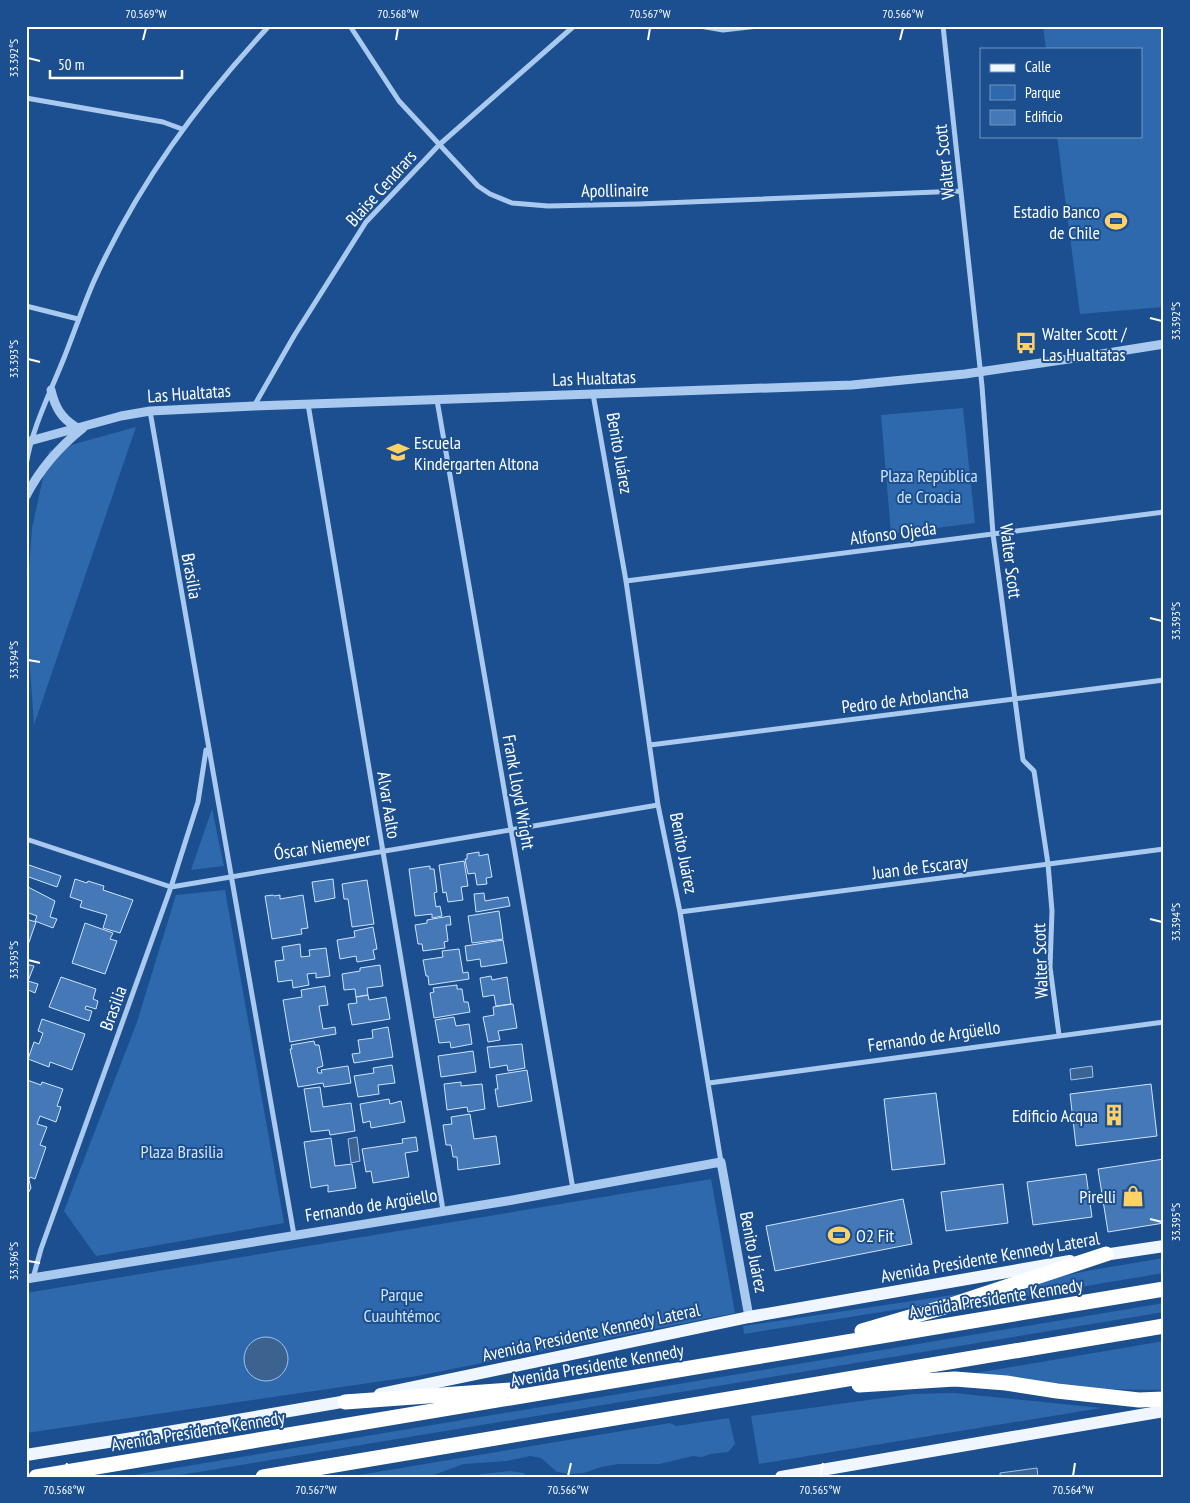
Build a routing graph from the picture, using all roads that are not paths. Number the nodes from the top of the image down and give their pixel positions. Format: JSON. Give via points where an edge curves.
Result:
{"nodes":[{"id":1,"x":269,"y":26,"type":"edge"},
{"id":2,"x":350,"y":26,"type":"edge"},
{"id":3,"x":574,"y":26,"type":"edge"},
{"id":4,"x":700,"y":26,"type":"edge"},
{"id":5,"x":758,"y":26,"type":"edge"},
{"id":6,"x":943,"y":26,"type":"edge"},
{"id":7,"x":26,"y":98,"type":"edge"},
{"id":8,"x":182,"y":129,"type":"junction"},
{"id":9,"x":439,"y":145,"type":"junction"},
{"id":10,"x":961,"y":191,"type":"junction"},
{"id":11,"x":26,"y":306,"type":"edge"},
{"id":12,"x":78,"y":319,"type":"junction"},
{"id":13,"x":1164,"y":344,"type":"edge"},
{"id":14,"x":980,"y":372,"type":"junction"},
{"id":15,"x":51,"y":390,"type":"junction"},
{"id":16,"x":594,"y":394,"type":"junction"},
{"id":17,"x":437,"y":400,"type":"junction"},
{"id":18,"x":308,"y":404,"type":"junction"},
{"id":19,"x":254,"y":406,"type":"junction"},
{"id":20,"x":150,"y":411,"type":"junction"},
{"id":21,"x":88,"y":424,"type":"junction"},
{"id":22,"x":76,"y":427,"type":"junction"},
{"id":23,"x":29,"y":441,"type":"edge"},
{"id":24,"x":26,"y":466,"type":"edge"},
{"id":25,"x":26,"y":496,"type":"edge"},
{"id":26,"x":1164,"y":512,"type":"edge"},
{"id":27,"x":993,"y":534,"type":"junction"},
{"id":28,"x":626,"y":581,"type":"junction"},
{"id":29,"x":1164,"y":680,"type":"edge"},
{"id":30,"x":1016,"y":698,"type":"junction"},
{"id":31,"x":207,"y":744,"type":"junction"},
{"id":32,"x":650,"y":745,"type":"junction"},
{"id":33,"x":658,"y":805,"type":"junction"},
{"id":34,"x":512,"y":829,"type":"junction"},
{"id":35,"x":26,"y":839,"type":"edge"},
{"id":36,"x":1164,"y":849,"type":"edge"},
{"id":37,"x":383,"y":850,"type":"junction"},
{"id":38,"x":1048,"y":864,"type":"junction"},
{"id":39,"x":230,"y":876,"type":"junction"},
{"id":40,"x":171,"y":886,"type":"junction"},
{"id":41,"x":680,"y":912,"type":"junction"},
{"id":42,"x":1164,"y":1022,"type":"edge"},
{"id":43,"x":1059,"y":1035,"type":"junction"},
{"id":44,"x":709,"y":1083,"type":"junction"},
{"id":45,"x":721,"y":1162,"type":"junction"},
{"id":46,"x":573,"y":1189,"type":"junction"},
{"id":47,"x":443,"y":1210,"type":"junction"},
{"id":48,"x":294,"y":1235,"type":"junction"},
{"id":49,"x":1164,"y":1246,"type":"edge"},
{"id":50,"x":1106,"y":1254,"type":"junction"},
{"id":51,"x":29,"y":1278,"type":"edge"},
{"id":52,"x":1164,"y":1289,"type":"edge"},
{"id":53,"x":749,"y":1317,"type":"junction"},
{"id":54,"x":1164,"y":1326,"type":"edge"},
{"id":55,"x":796,"y":1350,"type":"junction"},
{"id":56,"x":607,"y":1383,"type":"junction"},
{"id":57,"x":777,"y":1390,"type":"junction"},
{"id":58,"x":1164,"y":1399,"type":"edge"},
{"id":59,"x":345,"y":1402,"type":"junction"},
{"id":60,"x":1164,"y":1411,"type":"edge"},
{"id":61,"x":26,"y":1455,"type":"edge"},
{"id":62,"x":36,"y":1477,"type":"edge"},
{"id":63,"x":263,"y":1477,"type":"edge"},
{"id":64,"x":781,"y":1477,"type":"edge"}],
"edges":[{"from":1,"to":8,"type":"street"},
{"from":2,"to":9,"type":"street","name":"Apollinaire","via":[[399,102]]},
{"from":3,"to":9,"type":"street","name":"Blaise Cendrars"},
{"from":4,"to":5,"type":"street","via":[[723,30]]},
{"from":6,"to":10,"type":"street","name":"Walter Scott"},
{"from":7,"to":8,"type":"street","via":[[164,122]]},
{"from":8,"to":12,"type":"street","via":[[130,209]]},
{"from":9,"to":10,"type":"street","name":"Apollinaire","via":[[478,186],[507,201],[522,204],[640,204]]},
{"from":9,"to":19,"type":"street","name":"Blaise Cendrars","via":[[366,222]]},
{"from":10,"to":14,"type":"street","name":"Walter Scott"},
{"from":11,"to":12,"type":"street"},
{"from":12,"to":15,"type":"street"},
{"from":13,"to":14,"type":"street","name":"Las Hualtatas"},
{"from":14,"to":16,"type":"street","name":"Las Hualtatas","via":[[852,385]]},
{"from":14,"to":27,"type":"street","name":"Walter Scott"},
{"from":15,"to":22,"type":"street","via":[[61,415]]},
{"from":15,"to":23,"type":"street"},
{"from":16,"to":17,"type":"street","name":"Las Hualtatas"},
{"from":16,"to":28,"type":"street","name":"Benito Juárez"},
{"from":17,"to":18,"type":"street","name":"Las Hualtatas"},
{"from":17,"to":34,"type":"street","name":"Frank Lloyd Wright"},
{"from":18,"to":19,"type":"street","name":"Las Hualtatas"},
{"from":18,"to":37,"type":"street","name":"Alvar Aalto"},
{"from":19,"to":20,"type":"street","name":"Las Hualtatas"},
{"from":20,"to":21,"type":"street","name":"Las Hualtatas"},
{"from":20,"to":31,"type":"street","name":"Brasilia"},
{"from":21,"to":22,"type":"street","name":"Las Hualtatas"},
{"from":21,"to":25,"type":"street","via":[[55,453]]},
{"from":22,"to":23,"type":"street","name":"Las Hualtatas"},
{"from":23,"to":24,"type":"street"},
{"from":26,"to":27,"type":"street","name":"Alfonso Ojeda"},
{"from":27,"to":28,"type":"street","name":"Alfonso Ojeda"},
{"from":27,"to":30,"type":"street","name":"Walter Scott"},
{"from":28,"to":32,"type":"street","name":"Benito Juárez"},
{"from":29,"to":30,"type":"street","name":"Pedro de Arbolancha"},
{"from":30,"to":32,"type":"street","name":"Pedro de Arbolancha"},
{"from":30,"to":38,"type":"street","name":"Walter Scott","via":[[1023,760],[1034,772]]},
{"from":31,"to":39,"type":"street","name":"Brasilia"},
{"from":31,"to":40,"type":"street","name":"Brasilia","via":[[198,802]]},
{"from":32,"to":33,"type":"street","name":"Benito Juárez"},
{"from":33,"to":34,"type":"street","name":"Óscar Niemeyer"},
{"from":33,"to":41,"type":"street","name":"Benito Juárez"},
{"from":34,"to":37,"type":"street","name":"Óscar Niemeyer"},
{"from":34,"to":46,"type":"street","name":"Frank Lloyd Wright"},
{"from":35,"to":40,"type":"street","name":"Óscar Niemeyer"},
{"from":36,"to":38,"type":"street","name":"Juan de Escaray"},
{"from":37,"to":39,"type":"street","name":"Óscar Niemeyer"},
{"from":37,"to":47,"type":"street","name":"Alvar Aalto"},
{"from":38,"to":41,"type":"street","name":"Juan de Escaray"},
{"from":38,"to":43,"type":"street","name":"Walter Scott","via":[[1052,910],[1050,967]]},
{"from":39,"to":40,"type":"street","name":"Óscar Niemeyer"},
{"from":39,"to":48,"type":"street","name":"Brasilia"},
{"from":40,"to":51,"type":"street","name":"Brasilia"},
{"from":41,"to":44,"type":"street","name":"Benito Juárez"},
{"from":42,"to":43,"type":"street","name":"Fernando de Argüello"},
{"from":43,"to":44,"type":"street","name":"Fernando de Argüello"},
{"from":44,"to":45,"type":"street","name":"Benito Juárez"},
{"from":45,"to":46,"type":"street","name":"Fernando de Argüello"},
{"from":45,"to":53,"type":"street","name":"Benito Juárez"},
{"from":46,"to":47,"type":"street","name":"Fernando de Argüello"},
{"from":47,"to":48,"type":"street","name":"Fernando de Argüello"},
{"from":48,"to":51,"type":"street","name":"Fernando de Argüello"},
{"from":49,"to":50,"type":"main road","name":"Avenida Presidente Kennedy Lateral"},
{"from":50,"to":53,"type":"main road","name":"Avenida Presidente Kennedy Lateral"},
{"from":50,"to":55,"type":"highway","via":[[951,1305]]},
{"from":52,"to":55,"type":"highway","name":"Avenida Presidente Kennedy"},
{"from":53,"to":59,"type":"main road","name":"Avenida Presidente Kennedy Lateral"},
{"from":54,"to":57,"type":"highway"},
{"from":55,"to":56,"type":"highway","name":"Avenida Presidente Kennedy"},
{"from":56,"to":59,"type":"highway"},
{"from":56,"to":62,"type":"highway","name":"Avenida Presidente Kennedy"},
{"from":57,"to":58,"type":"highway","via":[[955,1379],[1139,1400]]},
{"from":57,"to":63,"type":"highway"},
{"from":59,"to":61,"type":"main road","name":"Avenida Presidente Kennedy Lateral"},
{"from":60,"to":64,"type":"main road"}]}
